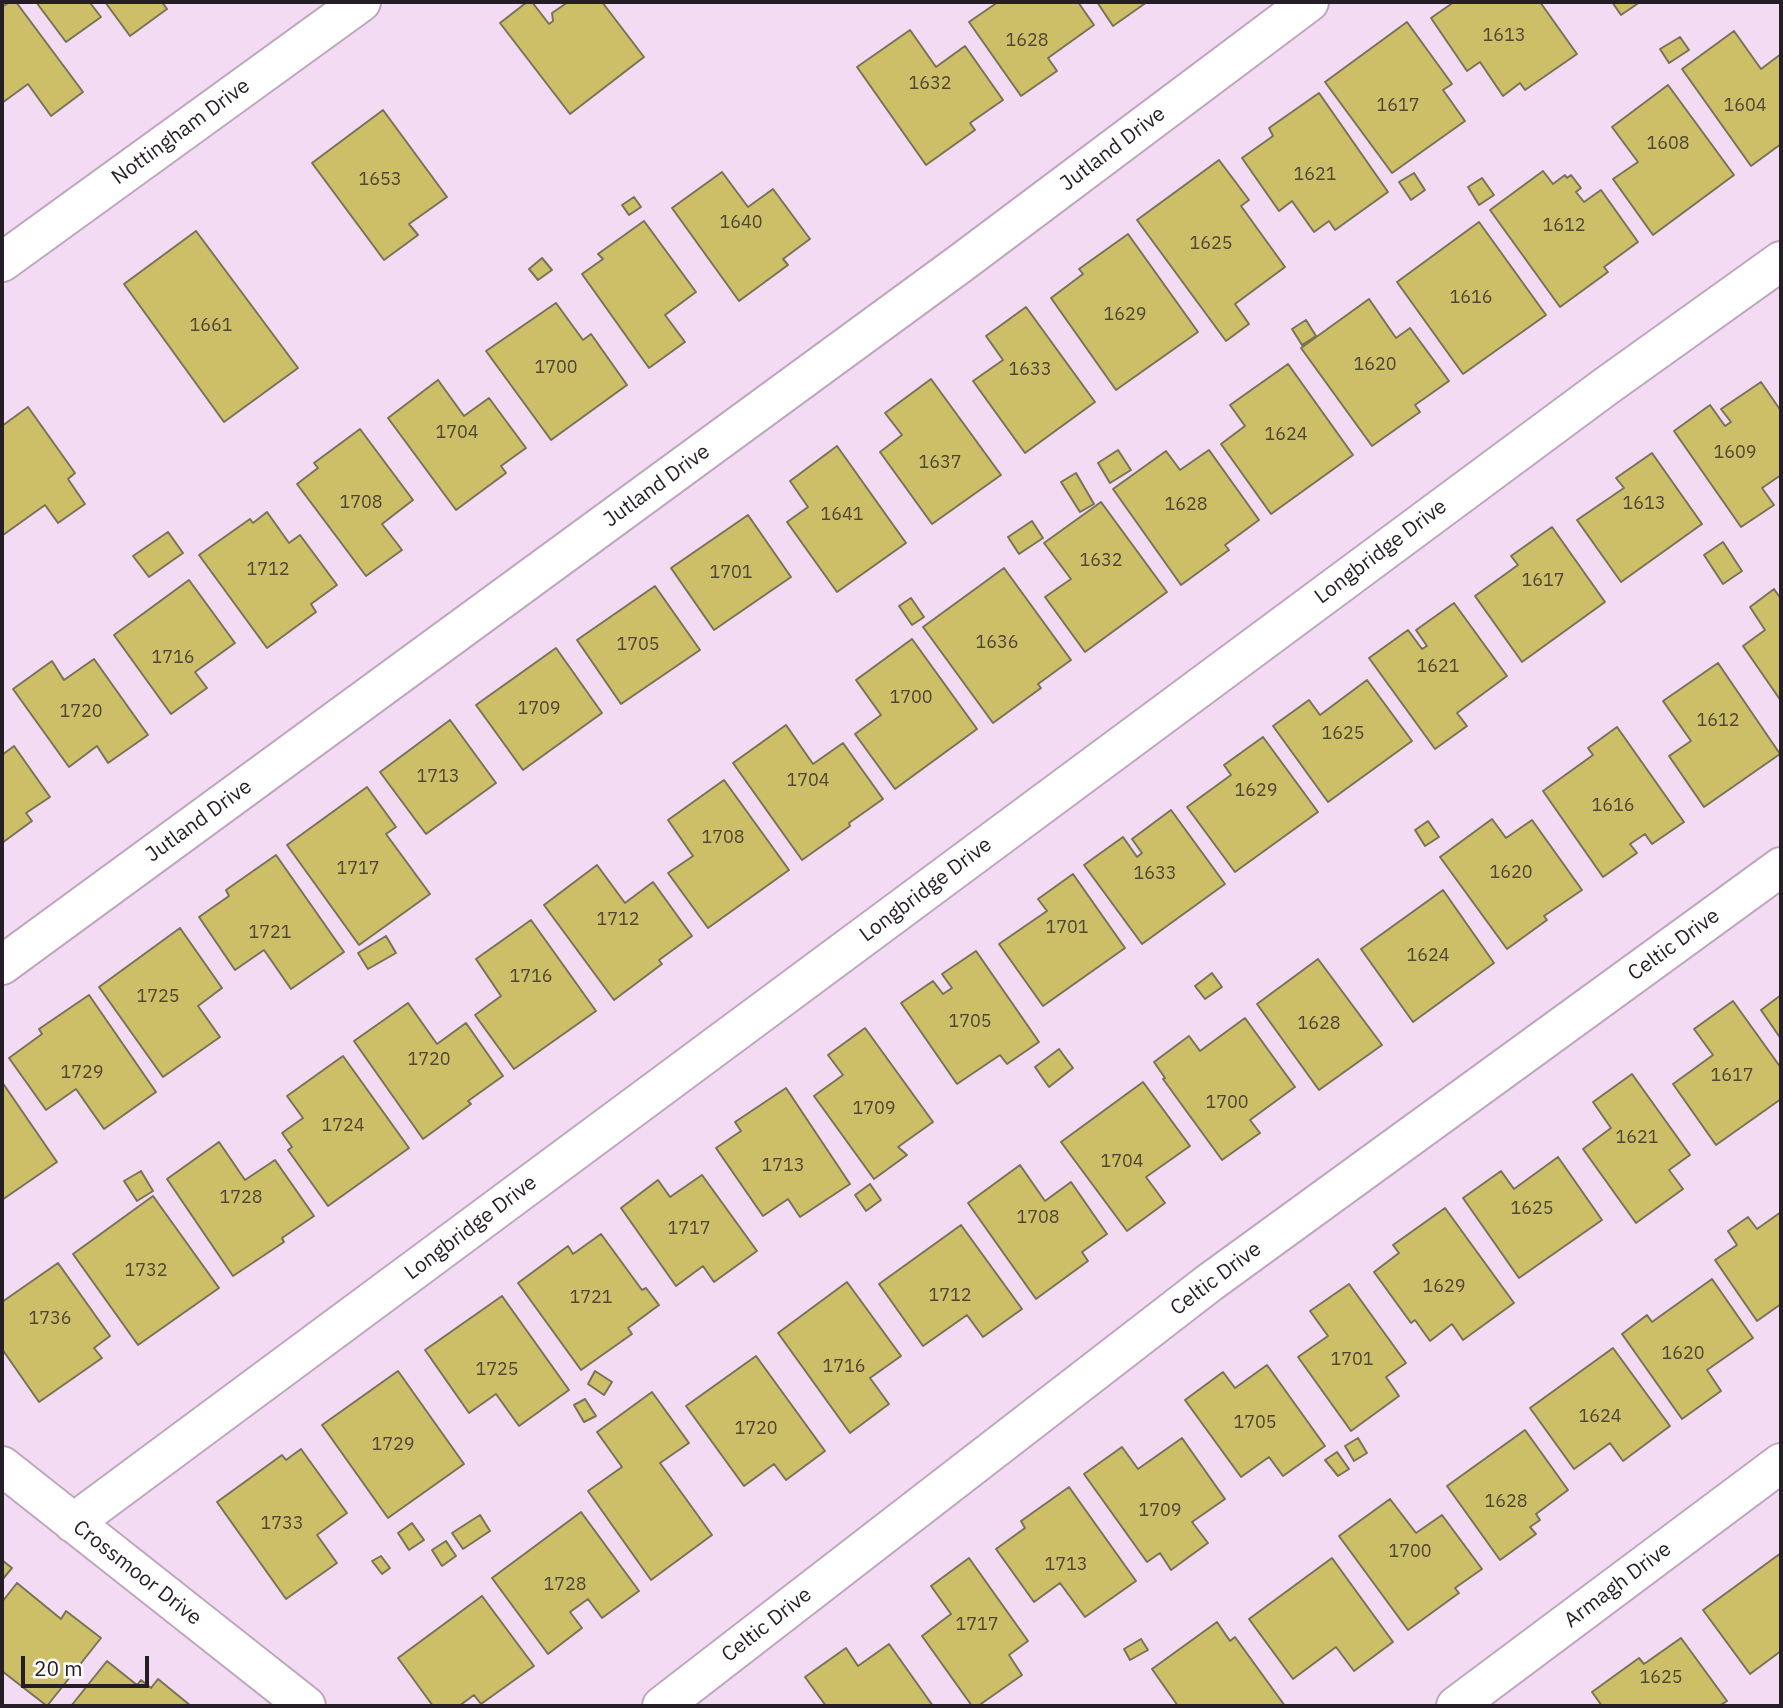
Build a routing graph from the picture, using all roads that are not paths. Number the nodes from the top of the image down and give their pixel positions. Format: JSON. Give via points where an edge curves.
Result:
{"nodes":[{"id":1,"x":361,"y":2,"type":"edge"},
{"id":2,"x":1309,"y":2,"type":"edge"},
{"id":3,"x":1781,"y":261,"type":"edge"},
{"id":4,"x":2,"y":262,"type":"edge"},
{"id":5,"x":1781,"y":867,"type":"edge"},
{"id":6,"x":2,"y":965,"type":"edge"},
{"id":7,"x":1781,"y":1463,"type":"edge"},
{"id":8,"x":2,"y":1466,"type":"edge"},
{"id":9,"x":73,"y":1523,"type":"junction"},
{"id":10,"x":306,"y":1706,"type":"edge"},
{"id":11,"x":662,"y":1706,"type":"edge"},
{"id":12,"x":1456,"y":1706,"type":"edge"}],
"edges":[{"from":1,"to":4,"type":"street","name":"Nottingham Drive"},
{"from":2,"to":6,"type":"street","name":"Jutland Drive","via":[[950,271]]},
{"from":3,"to":9,"type":"street","name":"Longbridge Drive"},
{"from":5,"to":11,"type":"street","name":"Celtic Drive","via":[[1209,1283]]},
{"from":7,"to":12,"type":"street","name":"Armagh Drive"},
{"from":8,"to":9,"type":"street","name":"Crossmoor Drive"},
{"from":9,"to":10,"type":"street","name":"Crossmoor Drive"}]}
